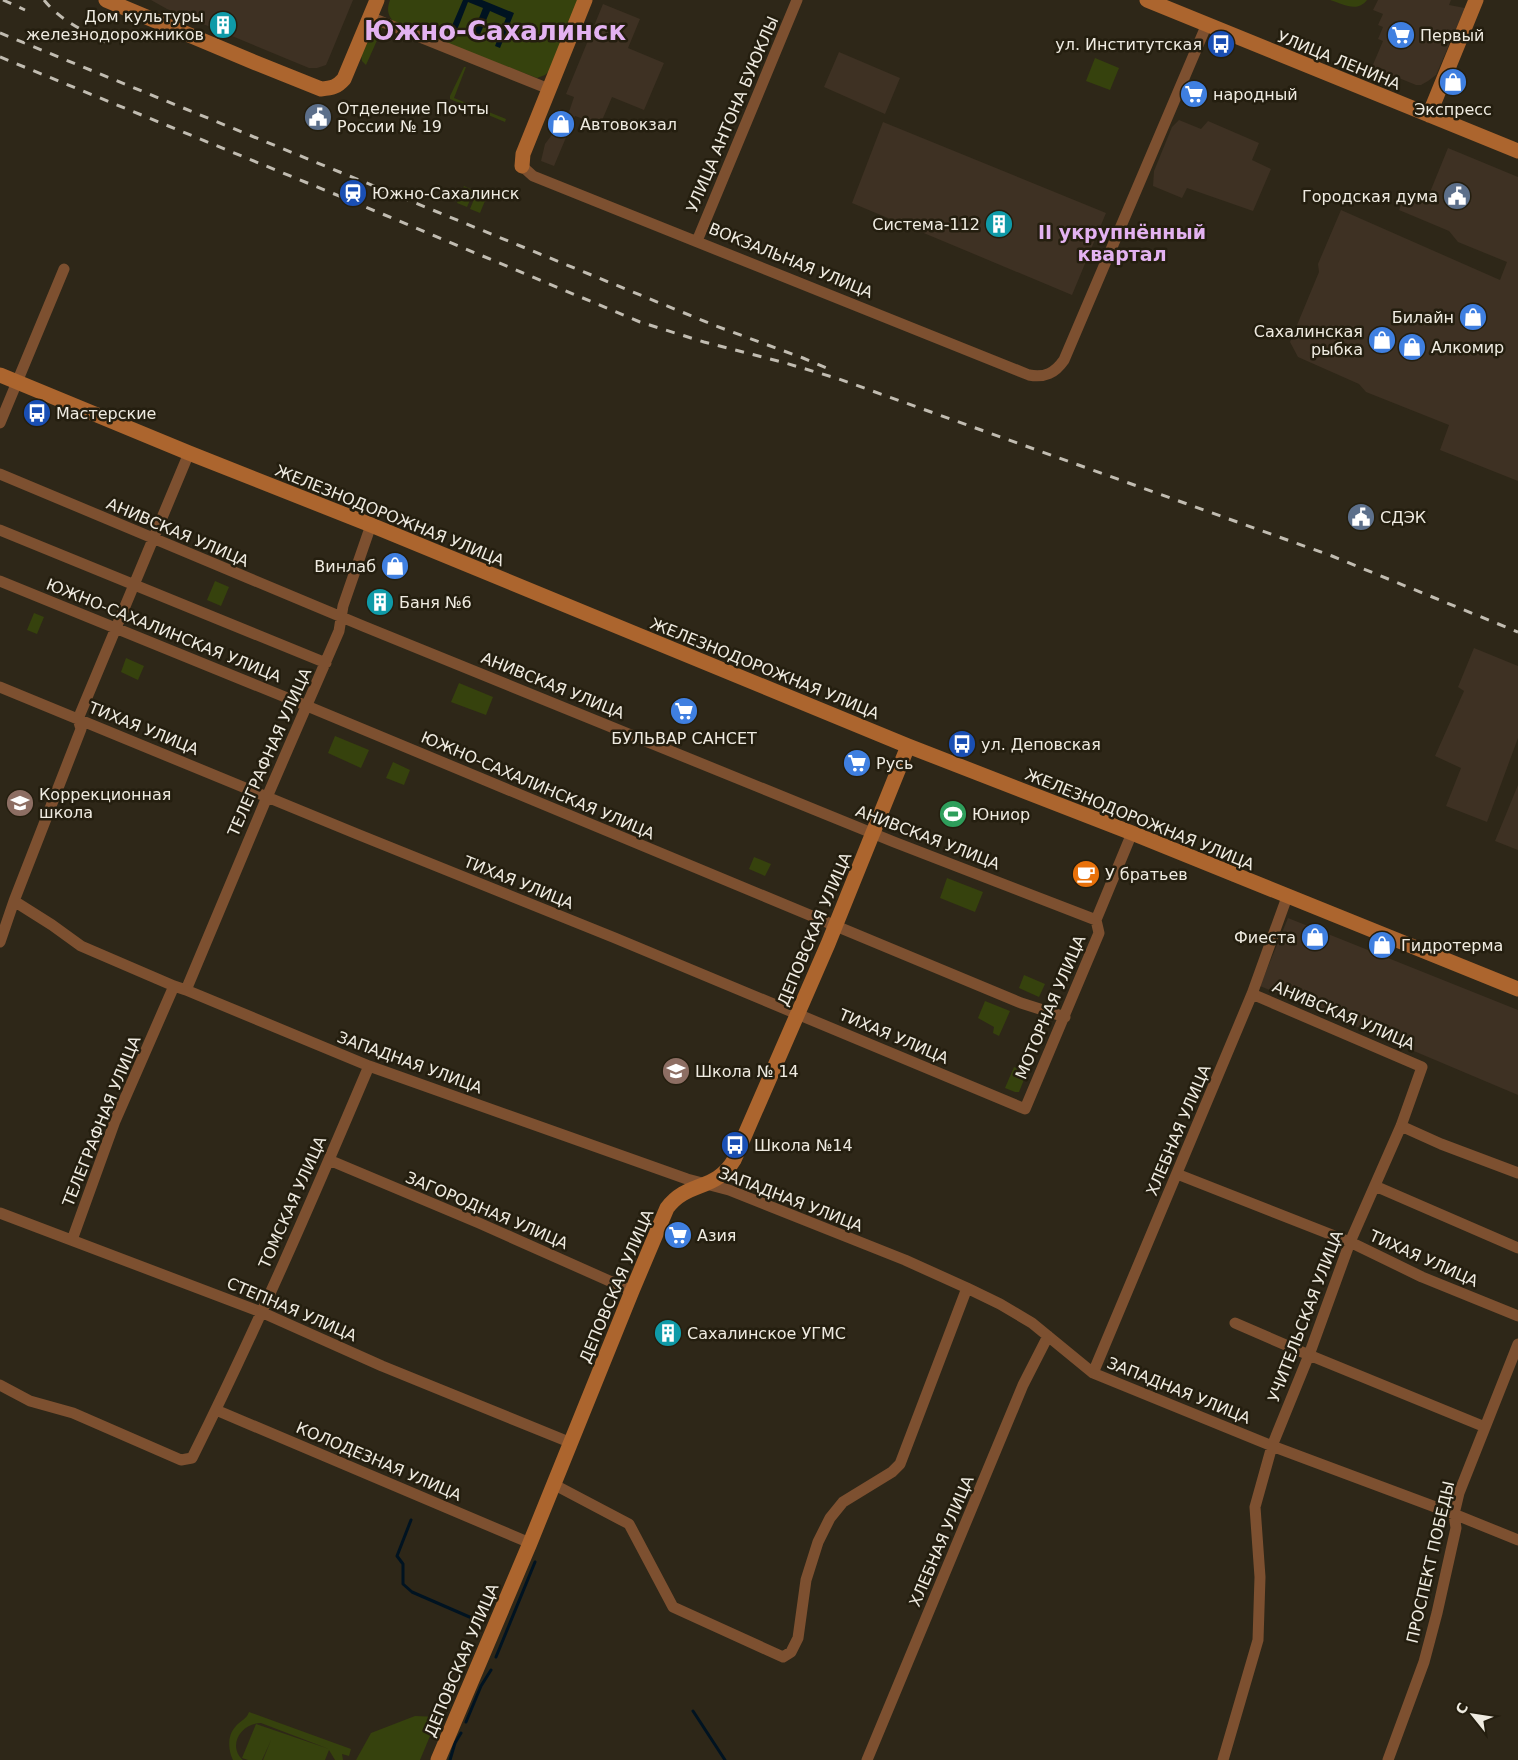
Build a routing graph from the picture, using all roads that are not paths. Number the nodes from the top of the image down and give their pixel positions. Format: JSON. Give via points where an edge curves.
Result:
{"nodes":[{"id":1,"x":106,"y":0,"type":"edge"},
{"id":2,"x":377,"y":0,"type":"edge"},
{"id":3,"x":585,"y":0,"type":"edge"},
{"id":4,"x":797,"y":0,"type":"edge"},
{"id":5,"x":1147,"y":0,"type":"edge"},
{"id":6,"x":1476,"y":0,"type":"edge"},
{"id":7,"x":370,"y":17,"type":"junction"},
{"id":8,"x":1207,"y":24,"type":"junction"},
{"id":9,"x":549,"y":89,"type":"junction"},
{"id":10,"x":1429,"y":115,"type":"junction"},
{"id":11,"x":1518,"y":151,"type":"edge"},
{"id":12,"x":522,"y":166,"type":"joint"},
{"id":13,"x":697,"y":241,"type":"junction"},
{"id":14,"x":64,"y":269,"type":"dead end"},
{"id":15,"x":0,"y":375,"type":"edge"},
{"id":16,"x":16,"y":381,"type":"junction"},
{"id":17,"x":0,"y":423,"type":"edge"},
{"id":18,"x":189,"y":453,"type":"junction"},
{"id":19,"x":0,"y":474,"type":"edge"},
{"id":20,"x":371,"y":525,"type":"junction"},
{"id":21,"x":0,"y":530,"type":"edge"},
{"id":22,"x":154,"y":540,"type":"junction"},
{"id":23,"x":0,"y":581,"type":"edge"},
{"id":24,"x":134,"y":585,"type":"junction"},
{"id":25,"x":342,"y":618,"type":"junction"},
{"id":26,"x":115,"y":628,"type":"junction"},
{"id":27,"x":326,"y":663,"type":"junction"},
{"id":28,"x":0,"y":686,"type":"edge"},
{"id":29,"x":307,"y":706,"type":"junction"},
{"id":30,"x":78,"y":719,"type":"junction"},
{"id":31,"x":908,"y":746,"type":"junction"},
{"id":32,"x":267,"y":797,"type":"junction"},
{"id":33,"x":873,"y":833,"type":"junction"},
{"id":34,"x":1132,"y":833,"type":"junction"},
{"id":35,"x":1287,"y":897,"type":"junction"},
{"id":36,"x":14,"y":901,"type":"junction"},
{"id":37,"x":1096,"y":920,"type":"junction"},
{"id":38,"x":836,"y":925,"type":"junction"},
{"id":39,"x":0,"y":942,"type":"edge"},
{"id":40,"x":174,"y":986,"type":"junction"},
{"id":41,"x":1518,"y":989,"type":"edge"},
{"id":42,"x":186,"y":990,"type":"junction"},
{"id":43,"x":1252,"y":994,"type":"junction"},
{"id":44,"x":797,"y":1013,"type":"junction"},
{"id":45,"x":1065,"y":1017,"type":"junction"},
{"id":46,"x":368,"y":1066,"type":"junction"},
{"id":47,"x":1422,"y":1067,"type":"joint"},
{"id":48,"x":1025,"y":1109,"type":"joint"},
{"id":49,"x":1400,"y":1126,"type":"junction"},
{"id":50,"x":329,"y":1160,"type":"junction"},
{"id":51,"x":1177,"y":1174,"type":"junction"},
{"id":52,"x":1518,"y":1174,"type":"edge"},
{"id":53,"x":707,"y":1184,"type":"junction"},
{"id":54,"x":1375,"y":1186,"type":"junction"},
{"id":55,"x":0,"y":1213,"type":"edge"},
{"id":56,"x":72,"y":1240,"type":"junction"},
{"id":57,"x":1350,"y":1242,"type":"junction"},
{"id":58,"x":1518,"y":1248,"type":"edge"},
{"id":59,"x":967,"y":1288,"type":"junction"},
{"id":60,"x":632,"y":1291,"type":"junction"},
{"id":61,"x":261,"y":1312,"type":"junction"},
{"id":62,"x":1518,"y":1316,"type":"edge"},
{"id":63,"x":1235,"y":1322,"type":"dead end"},
{"id":64,"x":1048,"y":1336,"type":"junction"},
{"id":65,"x":1518,"y":1344,"type":"edge"},
{"id":66,"x":1309,"y":1355,"type":"junction"},
{"id":67,"x":1093,"y":1373,"type":"junction"},
{"id":68,"x":0,"y":1385,"type":"edge"},
{"id":69,"x":216,"y":1410,"type":"junction"},
{"id":70,"x":1485,"y":1427,"type":"junction"},
{"id":71,"x":569,"y":1442,"type":"junction"},
{"id":72,"x":1272,"y":1446,"type":"junction"},
{"id":73,"x":553,"y":1484,"type":"junction"},
{"id":74,"x":1454,"y":1514,"type":"junction"},
{"id":75,"x":1518,"y":1540,"type":"edge"},
{"id":76,"x":530,"y":1543,"type":"junction"},
{"id":77,"x":438,"y":1760,"type":"edge"},
{"id":78,"x":867,"y":1760,"type":"edge"},
{"id":79,"x":1223,"y":1760,"type":"edge"},
{"id":80,"x":1388,"y":1760,"type":"edge"}],
"edges":[{"from":1,"to":7,"type":"main road","via":[[322,89],[332,88],[344,79]]},
{"from":2,"to":7,"type":"main road"},
{"from":3,"to":9,"type":"main road"},
{"from":4,"to":13,"type":"street","name":"УЛИЦА АНТОНА БУЮКЛЫ"},
{"from":5,"to":8,"type":"main road","name":"УЛИЦА ЛЕНИНА"},
{"from":6,"to":10,"type":"main road"},
{"from":7,"to":9,"type":"street"},
{"from":8,"to":10,"type":"main road","name":"УЛИЦА ЛЕНИНА"},
{"from":8,"to":13,"type":"street","name":"ВОКЗАЛЬНАЯ УЛИЦА","via":[[1064,360],[1050,374],[1029,375]]},
{"from":9,"to":12,"type":"main road","via":[[523,154]]},
{"from":10,"to":11,"type":"main road","name":"УЛИЦА ЛЕНИНА"},
{"from":12,"to":13,"type":"street","name":"ВОКЗАЛЬНАЯ УЛИЦА","via":[[533,176]]},
{"from":14,"to":16,"type":"street"},
{"from":15,"to":16,"type":"main road","name":"ЖЕЛЕЗНОДОРОЖНАЯ УЛИЦА"},
{"from":16,"to":17,"type":"street"},
{"from":16,"to":18,"type":"main road","name":"ЖЕЛЕЗНОДОРОЖНАЯ УЛИЦА"},
{"from":18,"to":20,"type":"main road","name":"ЖЕЛЕЗНОДОРОЖНАЯ УЛИЦА"},
{"from":18,"to":22,"type":"street"},
{"from":19,"to":22,"type":"street","name":"АНИВСКАЯ УЛИЦА"},
{"from":20,"to":25,"type":"street","name":"ТЕЛЕГРАФНАЯ УЛИЦА","via":[[343,606]]},
{"from":20,"to":31,"type":"main road","name":"ЖЕЛЕЗНОДОРОЖНАЯ УЛИЦА"},
{"from":21,"to":24,"type":"street"},
{"from":22,"to":24,"type":"street"},
{"from":22,"to":25,"type":"street","name":"АНИВСКАЯ УЛИЦА"},
{"from":23,"to":26,"type":"street","name":"ЮЖНО-САХАЛИНСКАЯ УЛИЦА"},
{"from":24,"to":26,"type":"street"},
{"from":24,"to":27,"type":"street"},
{"from":25,"to":27,"type":"street","name":"ТЕЛЕГРАФНАЯ УЛИЦА"},
{"from":25,"to":33,"type":"street","name":"АНИВСКАЯ УЛИЦА"},
{"from":26,"to":29,"type":"street","name":"ЮЖНО-САХАЛИНСКАЯ УЛИЦА"},
{"from":26,"to":30,"type":"street"},
{"from":27,"to":29,"type":"street","name":"ТЕЛЕГРАФНАЯ УЛИЦА"},
{"from":28,"to":30,"type":"street","name":"ТИХАЯ УЛИЦА"},
{"from":29,"to":32,"type":"street","name":"ТЕЛЕГРАФНАЯ УЛИЦА"},
{"from":29,"to":38,"type":"street","name":"ЮЖНО-САХАЛИНСКАЯ УЛИЦА"},
{"from":30,"to":32,"type":"street","name":"ТИХАЯ УЛИЦА"},
{"from":30,"to":36,"type":"street","via":[[81,729]]},
{"from":31,"to":33,"type":"main road","name":"ДЕПОВСКАЯ УЛИЦА"},
{"from":31,"to":34,"type":"main road","name":"ЖЕЛЕЗНОДОРОЖНАЯ УЛИЦА"},
{"from":32,"to":42,"type":"street","name":"ТЕЛЕГРАФНАЯ УЛИЦА"},
{"from":32,"to":44,"type":"street","name":"ТИХАЯ УЛИЦА"},
{"from":33,"to":37,"type":"street","name":"АНИВСКАЯ УЛИЦА"},
{"from":33,"to":38,"type":"main road","name":"ДЕПОВСКАЯ УЛИЦА"},
{"from":34,"to":35,"type":"main road","name":"ЖЕЛЕЗНОДОРОЖНАЯ УЛИЦА"},
{"from":34,"to":37,"type":"street","name":"МОТОРНАЯ УЛИЦА"},
{"from":35,"to":41,"type":"main road","name":"ЖЕЛЕЗНОДОРОЖНАЯ УЛИЦА"},
{"from":35,"to":43,"type":"street","name":"ХЛЕБНАЯ УЛИЦА"},
{"from":36,"to":39,"type":"street"},
{"from":36,"to":40,"type":"street","name":"ЗАПАДНАЯ УЛИЦА","via":[[81,946]]},
{"from":37,"to":45,"type":"street","name":"МОТОРНАЯ УЛИЦА","via":[[1099,933]]},
{"from":38,"to":44,"type":"main road","name":"ДЕПОВСКАЯ УЛИЦА"},
{"from":38,"to":45,"type":"street","name":"ЮЖНО-САХАЛИНСКАЯ УЛИЦА","via":[[1021,1003]]},
{"from":40,"to":42,"type":"street","name":"ЗАПАДНАЯ УЛИЦА"},
{"from":40,"to":56,"type":"street","name":"ТЕЛЕГРАФНАЯ УЛИЦА","via":[[115,1121]]},
{"from":42,"to":46,"type":"street","name":"ЗАПАДНАЯ УЛИЦА"},
{"from":43,"to":47,"type":"street","name":"АНИВСКАЯ УЛИЦА"},
{"from":43,"to":51,"type":"street","name":"ХЛЕБНАЯ УЛИЦА"},
{"from":44,"to":48,"type":"street","name":"ТИХАЯ УЛИЦА"},
{"from":44,"to":53,"type":"main road","name":"ДЕПОВСКАЯ УЛИЦА","via":[[734,1160],[721,1177]]},
{"from":45,"to":48,"type":"street","name":"МОТОРНАЯ УЛИЦА"},
{"from":46,"to":50,"type":"street","name":"ТОМСКАЯ УЛИЦА"},
{"from":46,"to":53,"type":"street","name":"ЗАПАДНАЯ УЛИЦА"},
{"from":47,"to":49,"type":"street","name":"УЧИТЕЛЬСКАЯ УЛИЦА"},
{"from":49,"to":52,"type":"street"},
{"from":49,"to":54,"type":"street","name":"УЧИТЕЛЬСКАЯ УЛИЦА"},
{"from":50,"to":60,"type":"street","name":"ЗАГОРОДНАЯ УЛИЦА"},
{"from":50,"to":61,"type":"street","name":"ТОМСКАЯ УЛИЦА"},
{"from":51,"to":57,"type":"street","name":"ТИХАЯ УЛИЦА"},
{"from":51,"to":67,"type":"street","name":"ХЛЕБНАЯ УЛИЦА"},
{"from":53,"to":59,"type":"street","name":"ЗАПАДНАЯ УЛИЦА","via":[[735,1192],[905,1260]]},
{"from":53,"to":60,"type":"main road","name":"ДЕПОВСКАЯ УЛИЦА","via":[[674,1199]]},
{"from":54,"to":57,"type":"street","name":"УЧИТЕЛЬСКАЯ УЛИЦА"},
{"from":54,"to":58,"type":"street"},
{"from":55,"to":56,"type":"street","name":"СТЕПНАЯ УЛИЦА"},
{"from":56,"to":61,"type":"street","name":"СТЕПНАЯ УЛИЦА"},
{"from":57,"to":62,"type":"street","name":"ТИХАЯ УЛИЦА","via":[[1422,1277]]},
{"from":57,"to":66,"type":"street","name":"УЧИТЕЛЬСКАЯ УЛИЦА"},
{"from":59,"to":64,"type":"street","name":"ЗАПАДНАЯ УЛИЦА","via":[[1000,1304]]},
{"from":59,"to":73,"type":"street","via":[[900,1464],[843,1502],[830,1518],[818,1542],[806,1580],[798,1638],[791,1652],[783,1657],[674,1606],[629,1524]]},
{"from":60,"to":71,"type":"main road","name":"ДЕПОВСКАЯ УЛИЦА"},
{"from":61,"to":69,"type":"street","name":"ТОМСКАЯ УЛИЦА"},
{"from":61,"to":71,"type":"street","name":"СТЕПНАЯ УЛИЦА","via":[[382,1366]]},
{"from":63,"to":66,"type":"street"},
{"from":64,"to":67,"type":"street","name":"ЗАПАДНАЯ УЛИЦА"},
{"from":64,"to":78,"type":"street","name":"ХЛЕБНАЯ УЛИЦА","via":[[1023,1385]]},
{"from":65,"to":70,"type":"street","name":"ПРОСПЕКТ ПОБЕДЫ"},
{"from":66,"to":70,"type":"street"},
{"from":66,"to":72,"type":"street","name":"УЧИТЕЛЬСКАЯ УЛИЦА"},
{"from":67,"to":72,"type":"street","name":"ЗАПАДНАЯ УЛИЦА"},
{"from":68,"to":69,"type":"street","name":"ТОМСКАЯ УЛИЦА","via":[[30,1401],[74,1413],[181,1460],[192,1458]]},
{"from":69,"to":76,"type":"street","name":"КОЛОДЕЗНАЯ УЛИЦА"},
{"from":70,"to":74,"type":"street","name":"ПРОСПЕКТ ПОБЕДЫ"},
{"from":71,"to":73,"type":"main road","name":"ДЕПОВСКАЯ УЛИЦА"},
{"from":72,"to":74,"type":"street","name":"ЗАПАДНАЯ УЛИЦА"},
{"from":72,"to":79,"type":"street","name":"УЧИТЕЛЬСКАЯ УЛИЦА","via":[[1255,1507],[1260,1577],[1258,1640]]},
{"from":73,"to":76,"type":"main road","name":"ДЕПОВСКАЯ УЛИЦА"},
{"from":74,"to":75,"type":"street","name":"ЗАПАДНАЯ УЛИЦА"},
{"from":74,"to":80,"type":"street","name":"ПРОСПЕКТ ПОБЕДЫ","via":[[1456,1528],[1424,1662]]},
{"from":76,"to":77,"type":"main road","name":"ДЕПОВСКАЯ УЛИЦА"}]}
